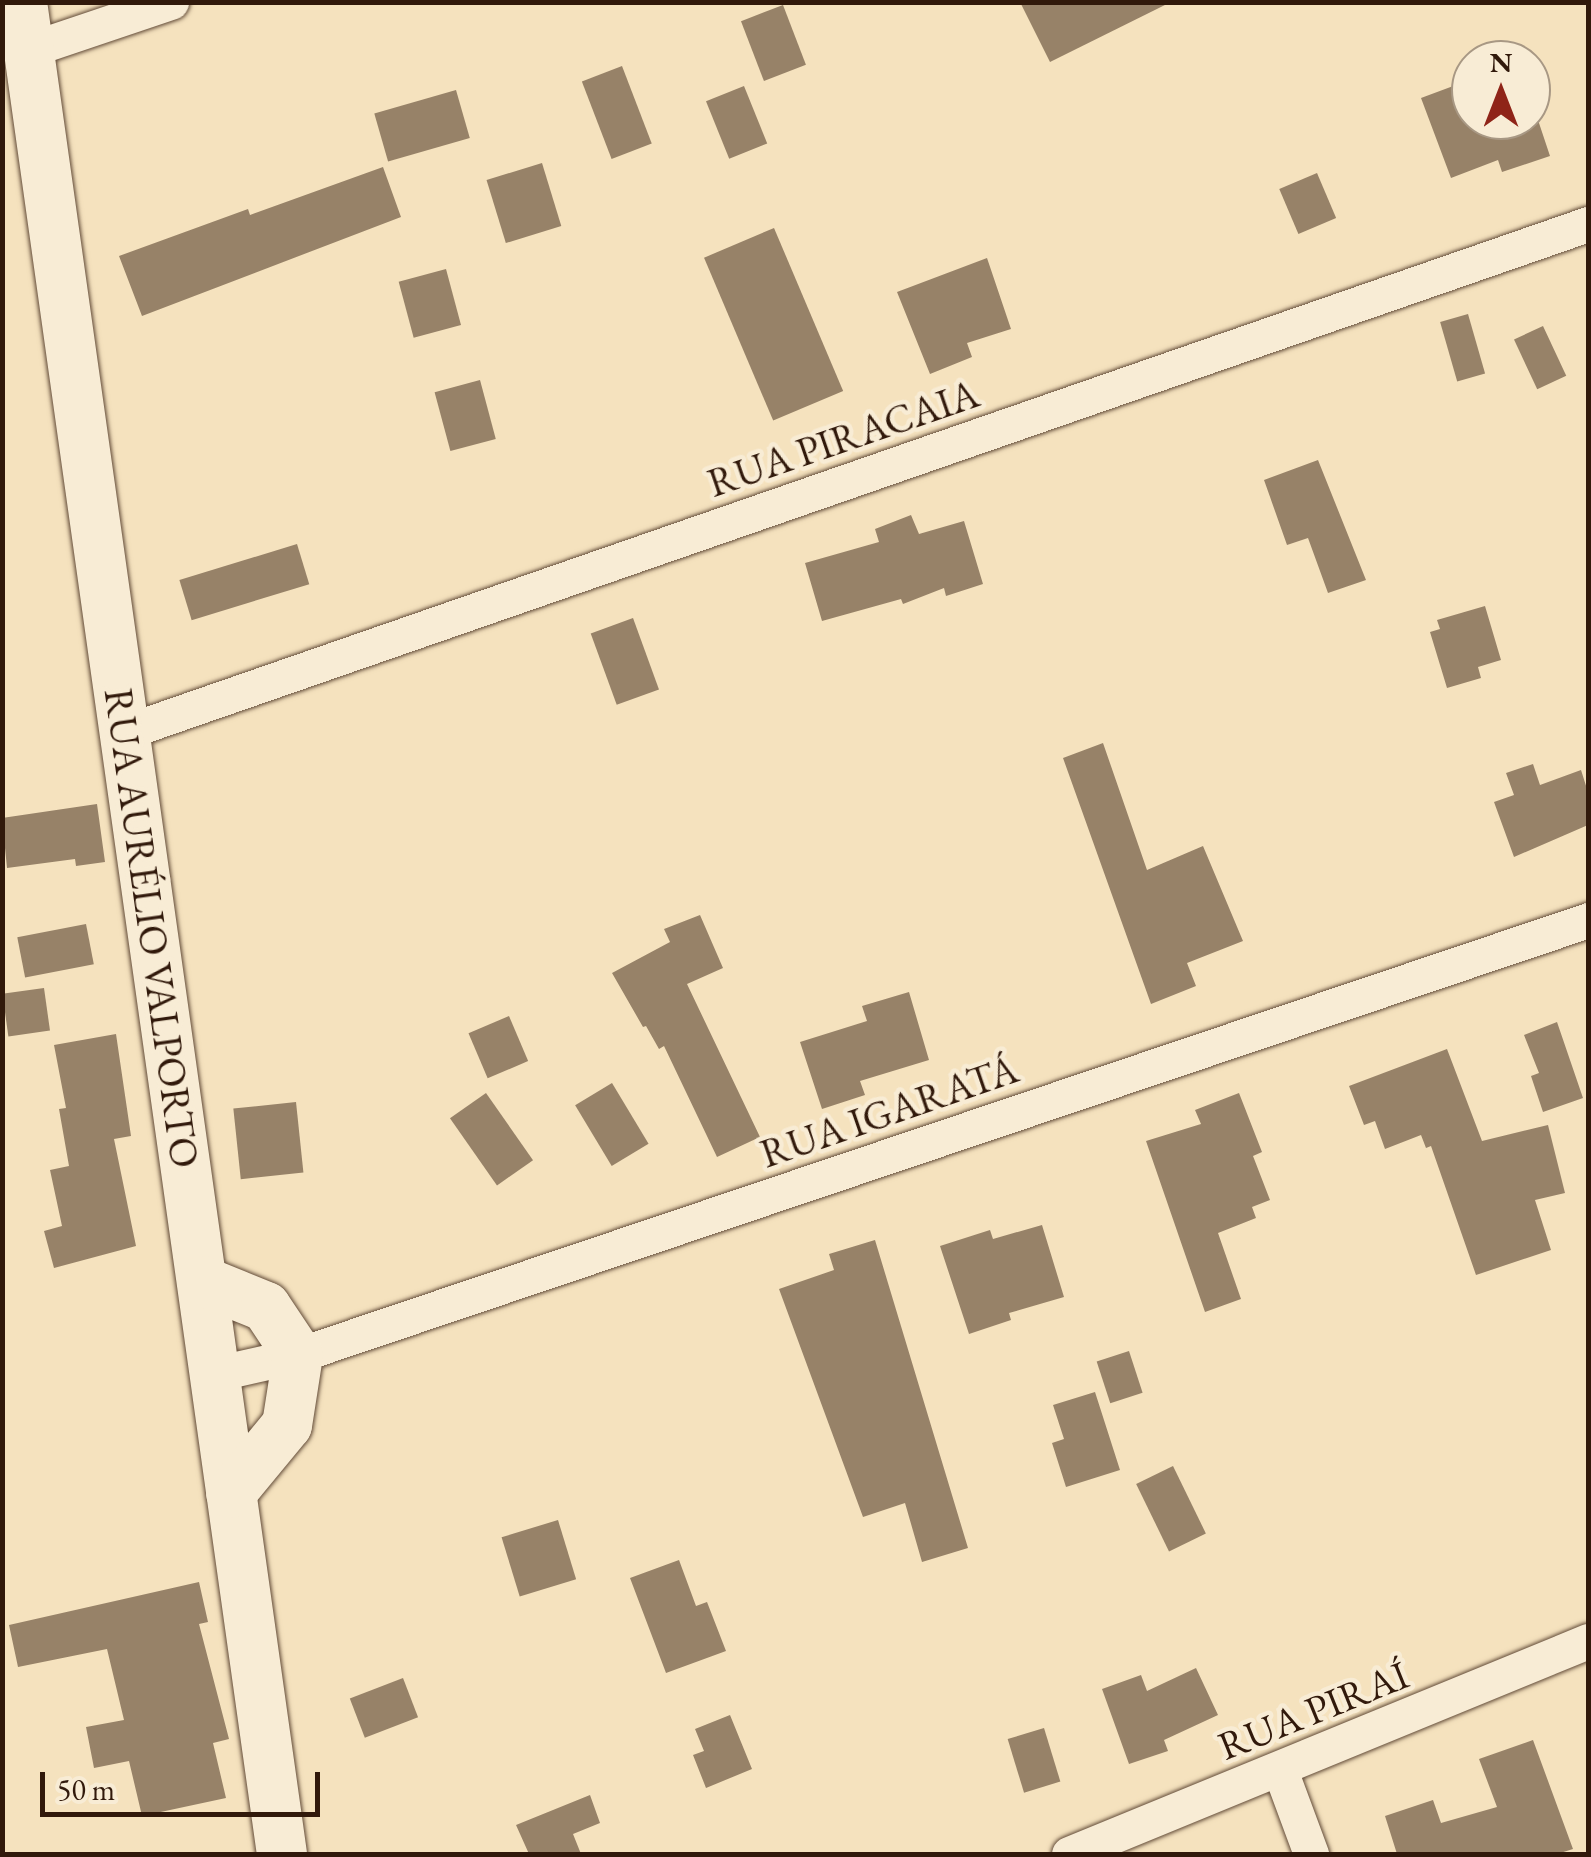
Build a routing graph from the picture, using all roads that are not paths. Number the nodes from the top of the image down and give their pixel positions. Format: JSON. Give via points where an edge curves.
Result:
{"nodes":[{"id":1,"x":171,"y":2,"type":"edge"},
{"id":2,"x":25,"y":26,"type":"edge"},
{"id":3,"x":1588,"y":224,"type":"edge"},
{"id":4,"x":125,"y":732,"type":"junction"},
{"id":5,"x":1588,"y":920,"type":"edge"},
{"id":6,"x":202,"y":1280,"type":"junction"},
{"id":7,"x":298,"y":1355,"type":"junction"},
{"id":8,"x":214,"y":1374,"type":"junction"},
{"id":9,"x":231,"y":1493,"type":"junction"},
{"id":10,"x":1588,"y":1641,"type":"edge"},
{"id":11,"x":1280,"y":1770,"type":"junction"},
{"id":12,"x":282,"y":1854,"type":"edge"},
{"id":13,"x":1069,"y":1854,"type":"edge"},
{"id":14,"x":1312,"y":1854,"type":"edge"}],
"edges":[{"from":1,"to":2,"type":"street"},
{"from":2,"to":4,"type":"main road","name":"RUA AURÉLIO VALPORTO"},
{"from":3,"to":4,"type":"street","name":"RUA PIRACAIA"},
{"from":4,"to":6,"type":"main road","name":"RUA AURÉLIO VALPORTO"},
{"from":5,"to":7,"type":"street","name":"RUA IGARATÁ"},
{"from":6,"to":7,"type":"main road","via":[[266,1307]]},
{"from":6,"to":8,"type":"main road","name":"RUA AURÉLIO VALPORTO"},
{"from":7,"to":8,"type":"street","name":"RUA IGARATÁ"},
{"from":7,"to":9,"type":"main road","via":[[287,1425]]},
{"from":8,"to":9,"type":"main road","name":"RUA AURÉLIO VALPORTO"},
{"from":9,"to":12,"type":"main road","name":"RUA AURÉLIO VALPORTO"},
{"from":10,"to":11,"type":"street","name":"RUA PIRAÍ"},
{"from":11,"to":13,"type":"street","name":"RUA PIRAÍ"},
{"from":11,"to":14,"type":"street"}]}
